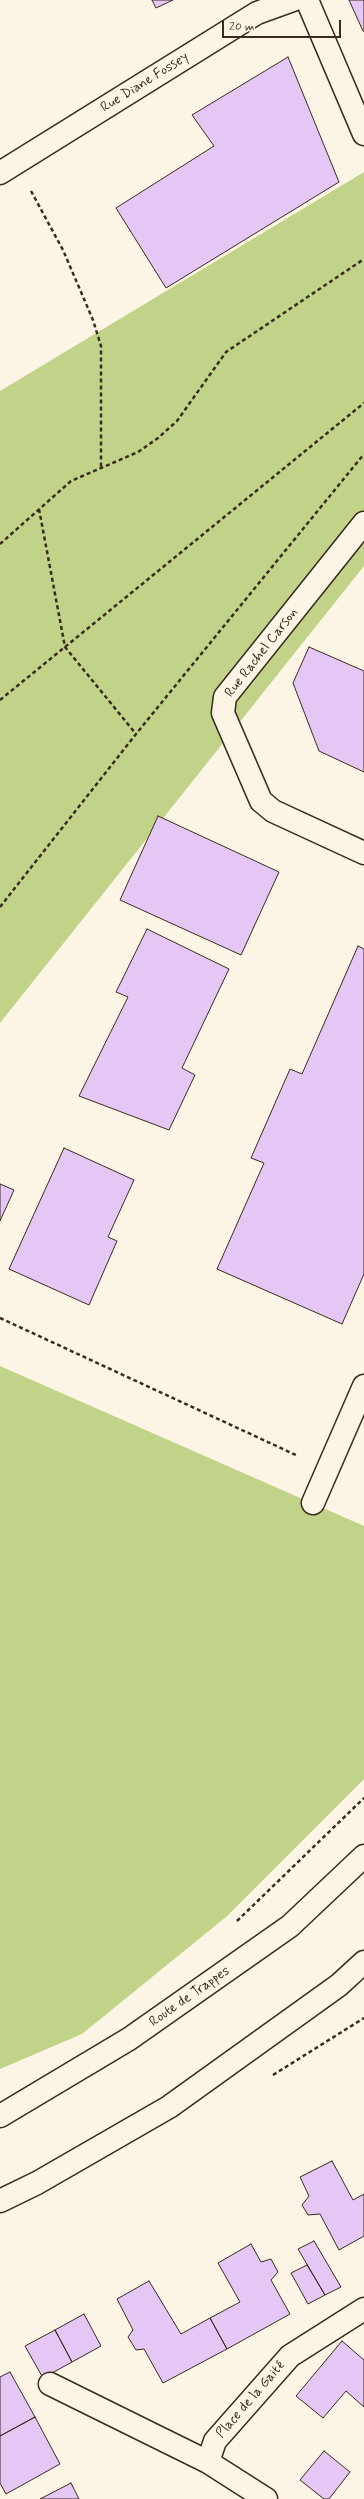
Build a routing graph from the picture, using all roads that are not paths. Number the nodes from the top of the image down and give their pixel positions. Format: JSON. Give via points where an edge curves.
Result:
{"nodes":[{"id":1,"x":293,"y":0,"type":"edge"},
{"id":2,"x":307,"y":0,"type":"edge"},
{"id":3,"x":364,"y":134,"type":"edge"},
{"id":4,"x":8,"y":168,"type":"edge"},
{"id":5,"x":364,"y":523,"type":"edge"},
{"id":6,"x":364,"y":853,"type":"edge"},
{"id":7,"x":364,"y":1386,"type":"edge"},
{"id":8,"x":313,"y":1503,"type":"dead end"},
{"id":9,"x":364,"y":1856,"type":"edge"},
{"id":10,"x":364,"y":1962,"type":"edge"},
{"id":11,"x":0,"y":2116,"type":"edge"},
{"id":12,"x":0,"y":2201,"type":"edge"},
{"id":13,"x":364,"y":2309,"type":"edge"},
{"id":14,"x":50,"y":2384,"type":"dead end"},
{"id":15,"x":208,"y":2462,"type":"junction"},
{"id":16,"x":266,"y":2499,"type":"edge"}],
"edges":[{"from":1,"to":4,"type":"street","name":"Rue Diane Fossey","via":[[257,14]]},
{"from":2,"to":3,"type":"street"},
{"from":5,"to":6,"type":"street","name":"Rue Rachel Carson","via":[[225,697],[223,713],[261,801],[273,811]]},
{"from":7,"to":8,"type":"street"},
{"from":9,"to":11,"type":"street","name":"Route de Trappes","via":[[290,1926],[129,2039]]},
{"from":10,"to":12,"type":"street","via":[[339,1985],[169,2107],[37,2183]]},
{"from":13,"to":15,"type":"street","name":"Place de la Gaité","via":[[290,2356],[215,2441]]},
{"from":14,"to":15,"type":"street"},
{"from":15,"to":16,"type":"street"}]}
